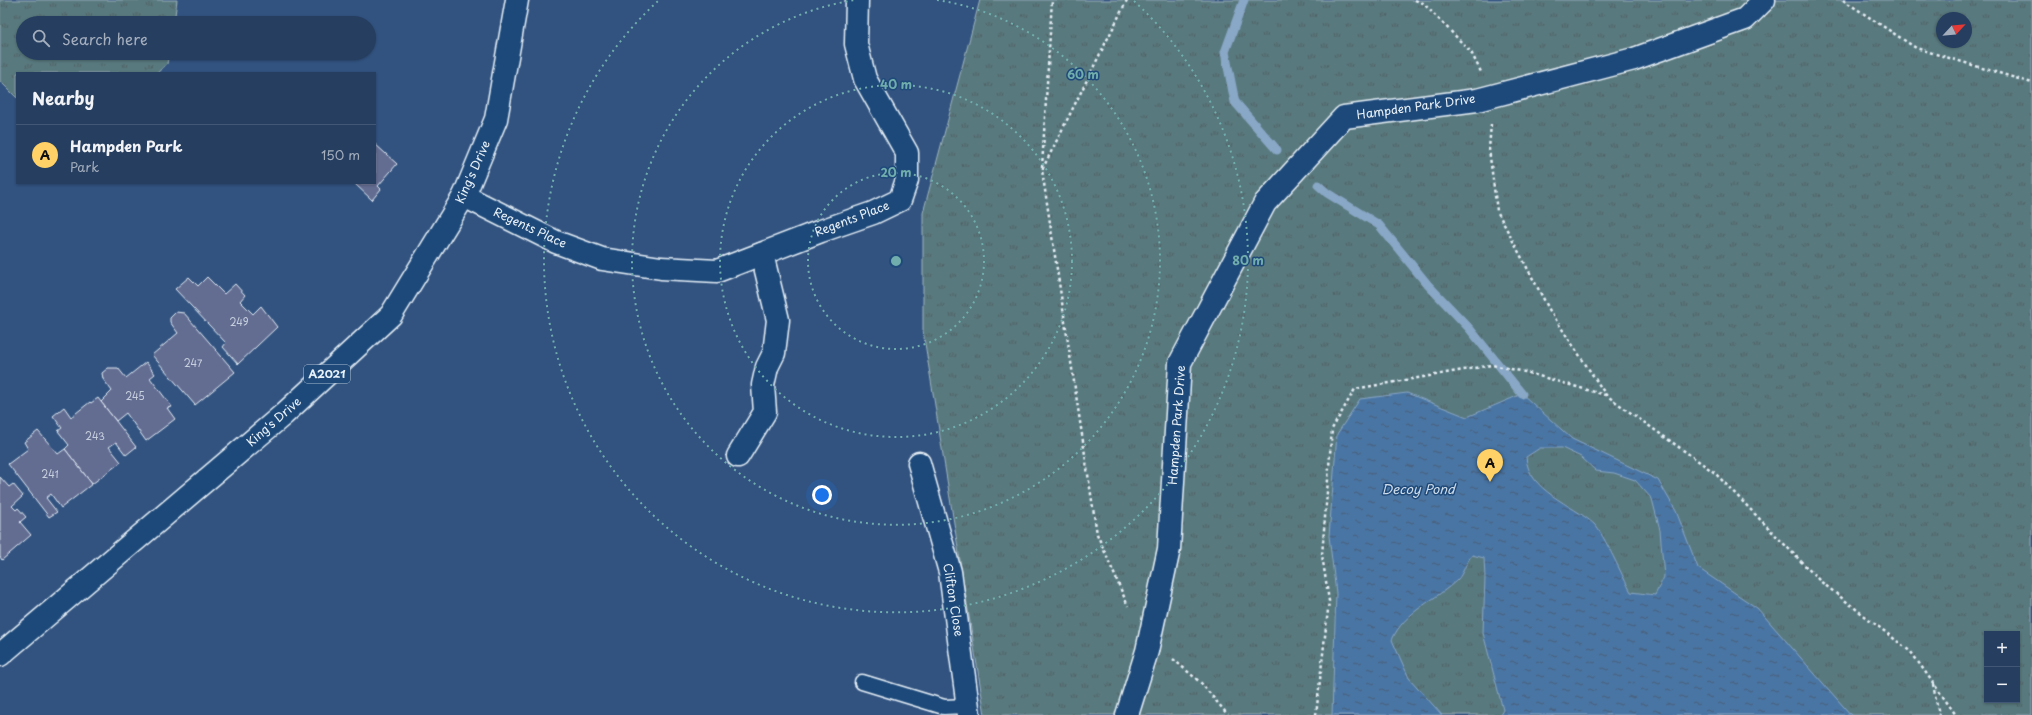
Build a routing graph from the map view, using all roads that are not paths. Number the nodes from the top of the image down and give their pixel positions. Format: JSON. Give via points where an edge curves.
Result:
{"nodes":[{"id":1,"x":517,"y":0,"type":"edge"},
{"id":2,"x":857,"y":0,"type":"edge"},
{"id":3,"x":1764,"y":0,"type":"edge"},
{"id":4,"x":464,"y":196,"type":"junction"},
{"id":5,"x":762,"y":254,"type":"junction"},
{"id":6,"x":738,"y":456,"type":"dead end"},
{"id":7,"x":919,"y":463,"type":"dead end"},
{"id":8,"x":0,"y":655,"type":"edge"},
{"id":9,"x":862,"y":682,"type":"dead end"},
{"id":10,"x":968,"y":711,"type":"edge"},
{"id":11,"x":1127,"y":715,"type":"edge"}],
"edges":[{"from":1,"to":4,"type":"street","name":"King's Drive","number":"A2021","via":[[496,119]]},
{"from":2,"to":5,"type":"street","name":"Regents Place","via":[[856,44],[865,79],[907,153],[907,180],[900,200],[873,213]]},
{"from":3,"to":11,"type":"street","name":"Hampden Park Drive","via":[[1745,19],[1641,56],[1477,100],[1344,117],[1265,203],[1180,363],[1169,549],[1148,651]]},
{"from":4,"to":5,"type":"street","name":"Regents Place","via":[[556,242],[602,259],[661,268],[717,271]]},
{"from":4,"to":8,"type":"street","name":"King's Drive","number":"A2021","via":[[391,315],[284,414]]},
{"from":5,"to":6,"type":"street","via":[[778,320],[774,353],[767,367],[763,385],[765,412]]},
{"from":7,"to":10,"type":"street","name":"Clifton Close","via":[[950,572]]},
{"from":9,"to":10,"type":"lane","via":[[944,707]]}]}
